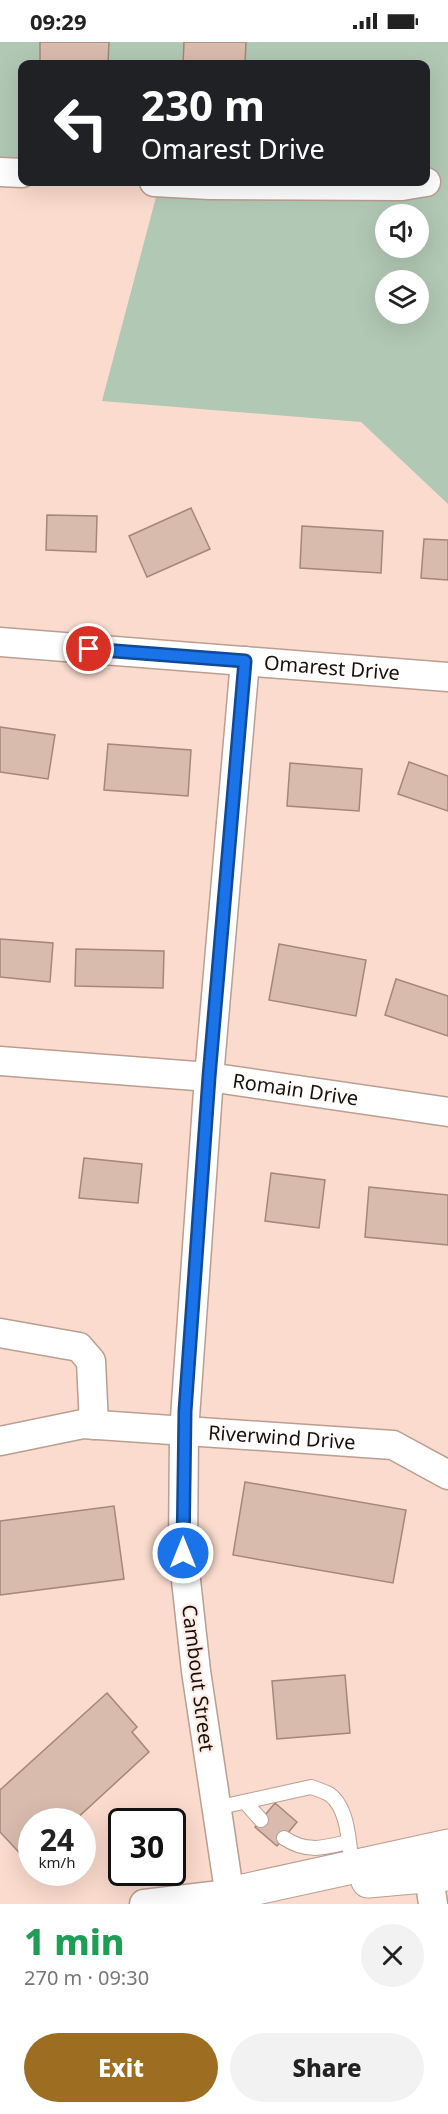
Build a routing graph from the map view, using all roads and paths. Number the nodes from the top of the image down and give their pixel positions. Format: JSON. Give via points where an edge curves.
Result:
{"nodes":[{"id":1,"x":0,"y":172,"type":"edge"},
{"id":2,"x":18,"y":174,"type":"edge"},
{"id":3,"x":448,"y":177,"type":"edge"},
{"id":4,"x":430,"y":181,"type":"edge"},
{"id":5,"x":0,"y":642,"type":"edge"},
{"id":6,"x":245,"y":661,"type":"junction"},
{"id":7,"x":448,"y":678,"type":"edge"},
{"id":8,"x":0,"y":1061,"type":"edge"},
{"id":9,"x":209,"y":1077,"type":"junction"},
{"id":10,"x":448,"y":1112,"type":"edge"},
{"id":11,"x":0,"y":1333,"type":"edge"},
{"id":12,"x":94,"y":1425,"type":"junction"},
{"id":13,"x":184,"y":1432,"type":"junction"},
{"id":14,"x":0,"y":1441,"type":"edge"},
{"id":15,"x":448,"y":1475,"type":"edge"},
{"id":16,"x":245,"y":1802,"type":"junction"},
{"id":17,"x":216,"y":1808,"type":"junction"},
{"id":18,"x":261,"y":1820,"type":"dead end"},
{"id":19,"x":284,"y":1838,"type":"dead end"},
{"id":20,"x":448,"y":1846,"type":"edge"},
{"id":21,"x":350,"y":1855,"type":"junction"},
{"id":22,"x":437,"y":1885,"type":"edge"},
{"id":23,"x":230,"y":1899,"type":"edge"},
{"id":24,"x":144,"y":1904,"type":"edge"}],
"edges":[{"from":1,"to":2,"type":"street"},
{"from":3,"to":4,"type":"street"},
{"from":5,"to":6,"type":"street","name":"Omarest Drive"},
{"from":6,"to":7,"type":"street","name":"Omarest Drive"},
{"from":6,"to":9,"type":"street","name":"Cambout Street"},
{"from":8,"to":9,"type":"street","name":"Romain Drive"},
{"from":9,"to":10,"type":"street","name":"Romain Drive"},
{"from":9,"to":13,"type":"street","name":"Cambout Street"},
{"from":11,"to":12,"type":"street","via":[[79,1347],[91,1361]]},
{"from":12,"to":13,"type":"street","name":"Riverwind Drive"},
{"from":12,"to":14,"type":"street","name":"Riverwind Drive"},
{"from":13,"to":15,"type":"street","name":"Riverwind Drive","via":[[393,1445]]},
{"from":13,"to":17,"type":"street","name":"Cambout Street","via":[[183,1553]]},
{"from":16,"to":17,"type":"lane"},
{"from":16,"to":18,"type":"lane"},
{"from":16,"to":21,"type":"lane","via":[[311,1786],[331,1795],[344,1818]]},
{"from":17,"to":23,"type":"street","name":"Cambout Street"},
{"from":19,"to":21,"type":"lane","via":[[297,1845]]},
{"from":20,"to":21,"type":"street"},
{"from":21,"to":23,"type":"street"},
{"from":22,"to":23,"type":"street"},
{"from":23,"to":24,"type":"street"}]}
